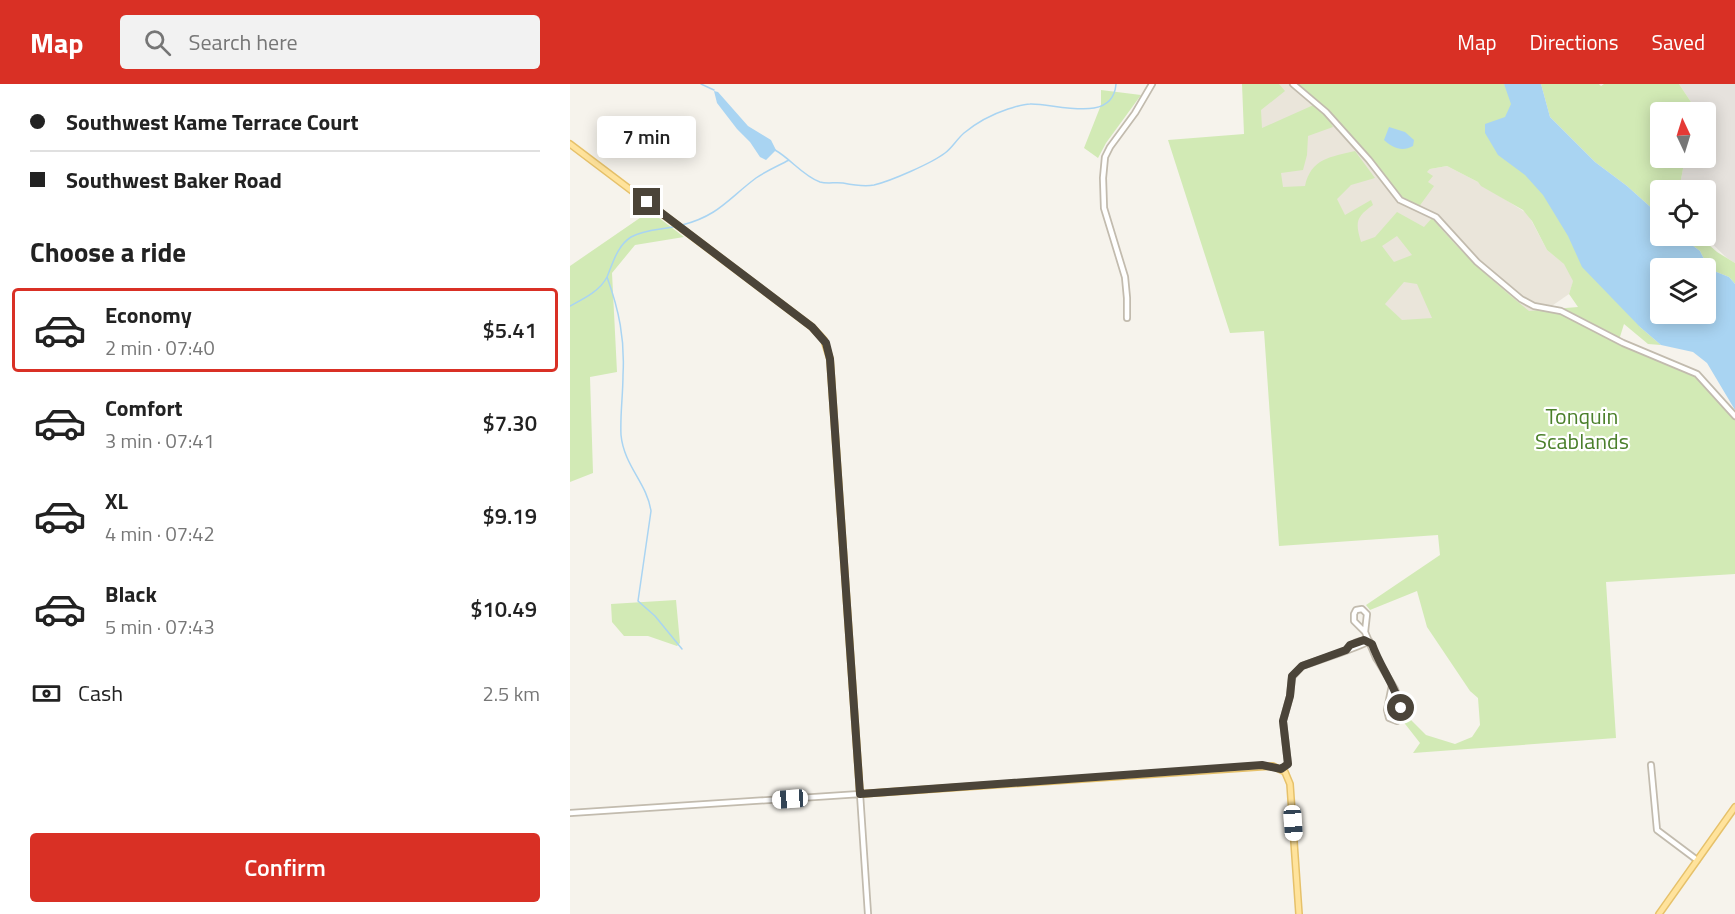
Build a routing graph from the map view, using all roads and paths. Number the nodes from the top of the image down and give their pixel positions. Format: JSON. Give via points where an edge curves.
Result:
{"nodes":[{"id":1,"x":1152,"y":84,"type":"edge"},
{"id":2,"x":1293,"y":84,"type":"edge"},
{"id":3,"x":570,"y":144,"type":"edge"},
{"id":4,"x":1127,"y":318,"type":"dead end"},
{"id":5,"x":1735,"y":416,"type":"edge"},
{"id":6,"x":1365,"y":632,"type":"junction"},
{"id":7,"x":1369,"y":641,"type":"junction"},
{"id":8,"x":1392,"y":685,"type":"junction"},
{"id":9,"x":1651,"y":765,"type":"dead end"},
{"id":10,"x":1281,"y":769,"type":"junction"},
{"id":11,"x":860,"y":794,"type":"junction"},
{"id":12,"x":1735,"y":807,"type":"edge"},
{"id":13,"x":570,"y":813,"type":"edge"},
{"id":14,"x":1697,"y":860,"type":"junction"},
{"id":15,"x":868,"y":914,"type":"edge"},
{"id":16,"x":1299,"y":914,"type":"edge"},
{"id":17,"x":1659,"y":914,"type":"edge"}],
"edges":[{"from":1,"to":4,"type":"street","via":[[1110,147],[1103,178],[1104,208],[1125,277]]},
{"from":2,"to":5,"type":"street","via":[[1326,112],[1400,200],[1436,217],[1477,262],[1521,299],[1561,311],[1697,374]]},
{"from":3,"to":11,"type":"main road","via":[[804,321],[826,343],[830,356]]},
{"from":6,"to":6,"type":"street","via":[[1367,614],[1356,610],[1354,621]]},
{"from":6,"to":7,"type":"street"},
{"from":7,"to":8,"type":"street"},
{"from":7,"to":10,"type":"street","via":[[1302,666],[1292,676],[1283,721],[1288,764]]},
{"from":8,"to":8,"type":"street","via":[[1402,710],[1397,720],[1387,713]]},
{"from":9,"to":14,"type":"street","via":[[1658,832]]},
{"from":10,"to":11,"type":"main road","via":[[1262,765]]},
{"from":10,"to":16,"type":"main road","via":[[1290,784]]},
{"from":11,"to":13,"type":"street"},
{"from":11,"to":15,"type":"street"},
{"from":12,"to":14,"type":"main road"},
{"from":14,"to":17,"type":"main road"}]}
